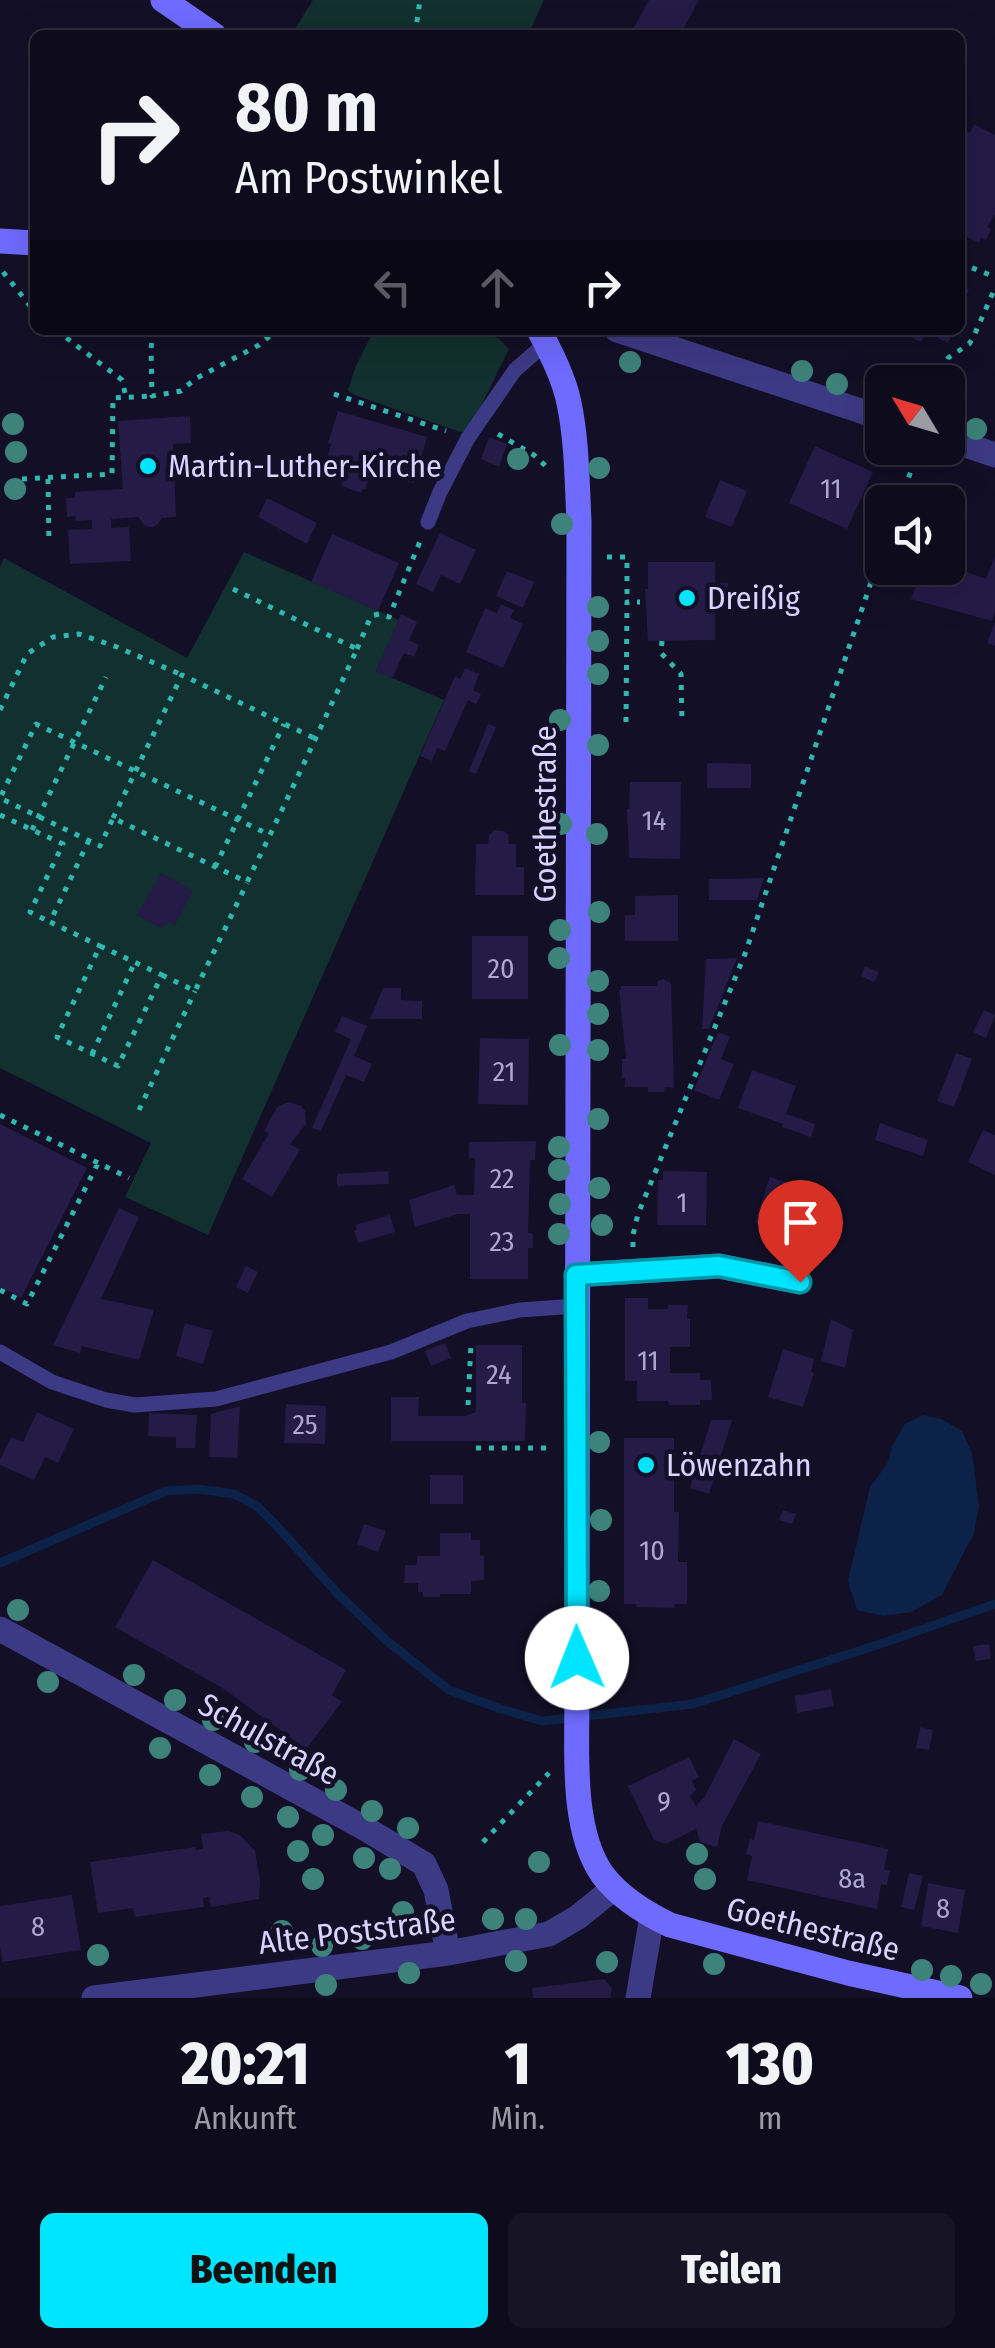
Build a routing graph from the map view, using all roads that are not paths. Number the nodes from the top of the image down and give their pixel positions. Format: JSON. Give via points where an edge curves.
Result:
{"nodes":[{"id":1,"x":163,"y":0,"type":"edge"},
{"id":2,"x":207,"y":30,"type":"edge"},
{"id":3,"x":0,"y":241,"type":"edge"},
{"id":4,"x":30,"y":243,"type":"edge"},
{"id":5,"x":544,"y":335,"type":"edge"},
{"id":6,"x":545,"y":335,"type":"edge"},
{"id":7,"x":632,"y":335,"type":"edge"},
{"id":8,"x":865,"y":412,"type":"edge"},
{"id":9,"x":965,"y":445,"type":"edge"},
{"id":10,"x":995,"y":455,"type":"edge"},
{"id":11,"x":428,"y":522,"type":"road end"},
{"id":12,"x":576,"y":1275,"type":"junction"},
{"id":13,"x":800,"y":1282,"type":"dead end"},
{"id":14,"x":576,"y":1306,"type":"junction"},
{"id":15,"x":0,"y":1352,"type":"edge"},
{"id":16,"x":0,"y":1629,"type":"edge"},
{"id":17,"x":614,"y":1888,"type":"junction"},
{"id":18,"x":652,"y":1916,"type":"junction"},
{"id":19,"x":448,"y":1953,"type":"junction"},
{"id":20,"x":94,"y":1998,"type":"edge"},
{"id":21,"x":638,"y":1998,"type":"edge"},
{"id":22,"x":960,"y":1998,"type":"edge"}],
"edges":[{"from":1,"to":2,"type":"main road"},
{"from":3,"to":4,"type":"main road"},
{"from":5,"to":11,"type":"lane","via":[[473,432]]},
{"from":6,"to":12,"type":"main road","name":"Goethestraße","via":[[569,401],[578,521]]},
{"from":7,"to":8,"type":"street"},
{"from":9,"to":10,"type":"street"},
{"from":12,"to":13,"type":"street","via":[[719,1266]]},
{"from":12,"to":14,"type":"main road","name":"Goethestraße"},
{"from":14,"to":15,"type":"lane","via":[[467,1321],[392,1352],[216,1399],[106,1400],[52,1382]]},
{"from":14,"to":17,"type":"main road","name":"Goethestraße","via":[[580,1799],[592,1855]]},
{"from":16,"to":19,"type":"street","name":"Schulstraße","via":[[424,1864]]},
{"from":17,"to":18,"type":"main road","name":"Goethestraße"},
{"from":17,"to":19,"type":"street","name":"Alte Poststraße","via":[[549,1934]]},
{"from":18,"to":21,"type":"street"},
{"from":18,"to":22,"type":"main road","name":"Goethestraße","via":[[692,1932]]},
{"from":19,"to":20,"type":"street","name":"Alte Poststraße"}]}
